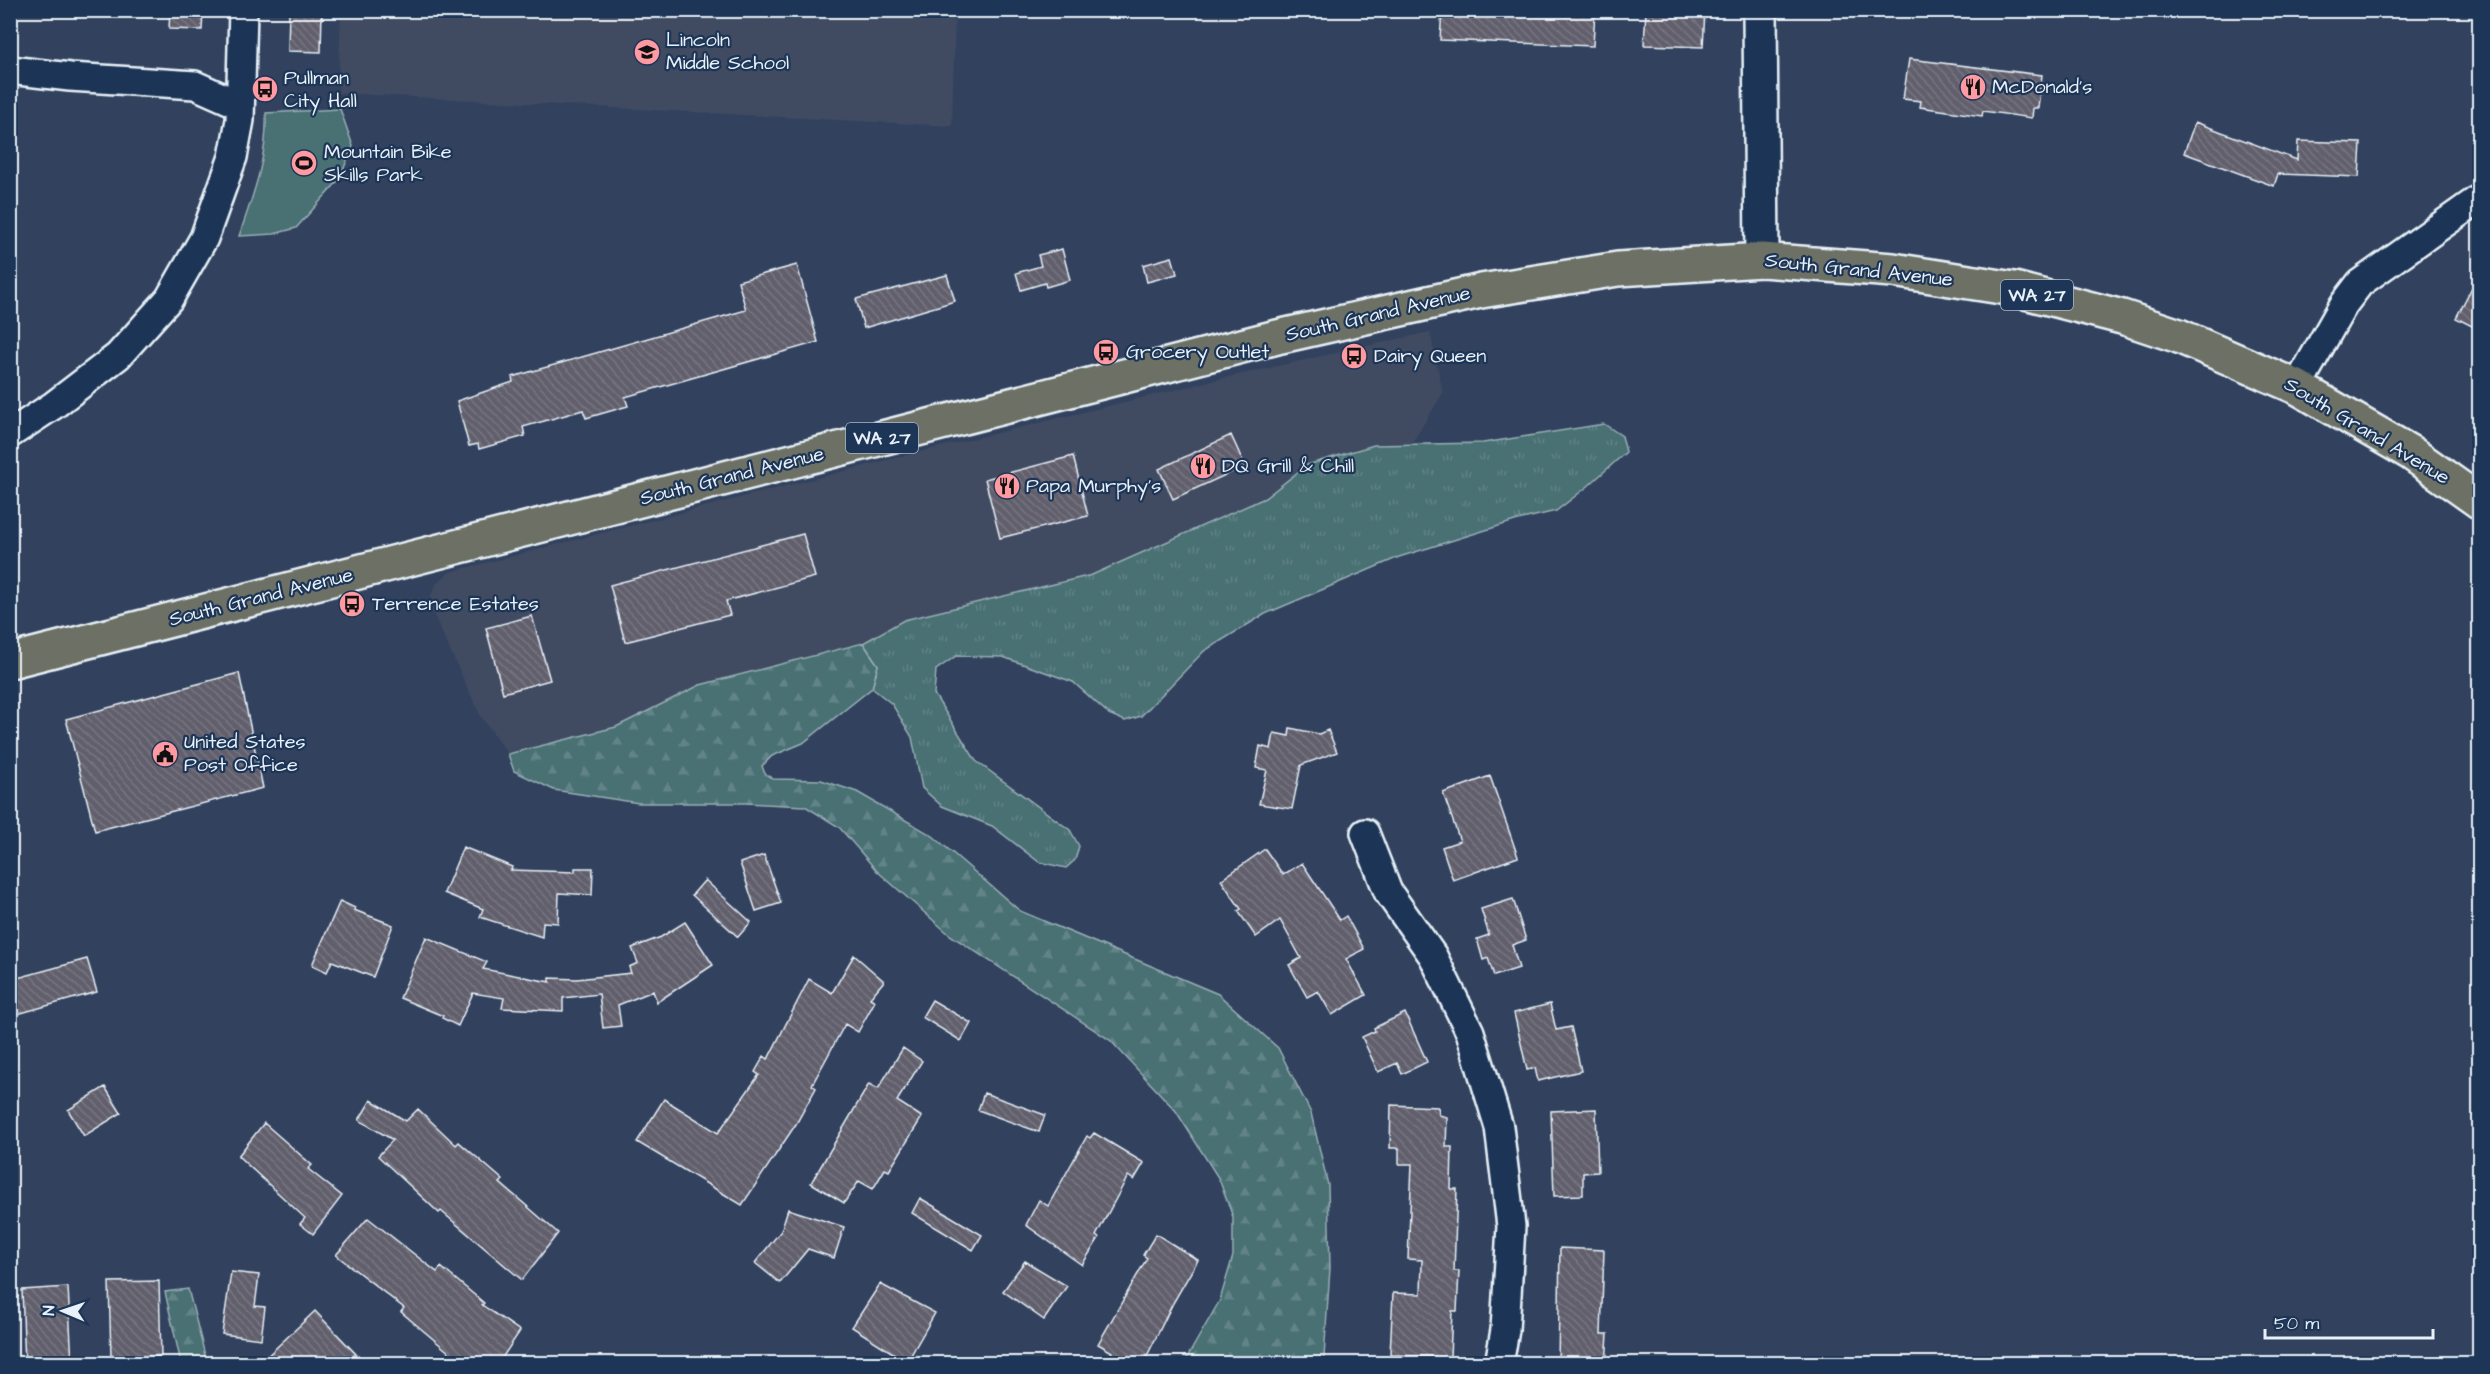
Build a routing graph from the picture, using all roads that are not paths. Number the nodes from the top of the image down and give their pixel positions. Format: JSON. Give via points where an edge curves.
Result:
{"nodes":[{"id":1,"x":243,"y":10,"type":"edge"},
{"id":2,"x":1760,"y":10,"type":"edge"},
{"id":3,"x":10,"y":70,"type":"edge"},
{"id":4,"x":240,"y":105,"type":"junction"},
{"id":5,"x":2480,"y":198,"type":"edge"},
{"id":6,"x":1762,"y":260,"type":"junction"},
{"id":7,"x":2297,"y":387,"type":"junction"},
{"id":8,"x":10,"y":434,"type":"edge"},
{"id":9,"x":2480,"y":501,"type":"edge"},
{"id":10,"x":10,"y":661,"type":"edge"},
{"id":11,"x":1365,"y":833,"type":"dead end"},
{"id":12,"x":1499,"y":1364,"type":"edge"}],
"edges":[{"from":1,"to":4,"type":"street"},
{"from":2,"to":6,"type":"street"},
{"from":3,"to":4,"type":"street","via":[[195,85]]},
{"from":4,"to":8,"type":"street","via":[[233,157],[204,238],[169,299],[118,356]]},
{"from":5,"to":7,"type":"street","via":[[2360,283]]},
{"from":6,"to":7,"type":"main road","name":"South Grand Avenue","number":"WA 27","via":[[1893,270],[2024,292],[2179,336]]},
{"from":6,"to":10,"type":"main road","name":"South Grand Avenue","number":"WA 27","via":[[1606,271],[1481,291],[1277,337]]},
{"from":7,"to":9,"type":"main road","name":"South Grand Avenue","number":"WA 27","via":[[2411,453]]},
{"from":11,"to":12,"type":"street","via":[[1388,892],[1432,956],[1470,1032],[1499,1127],[1511,1226],[1505,1330]]}]}
